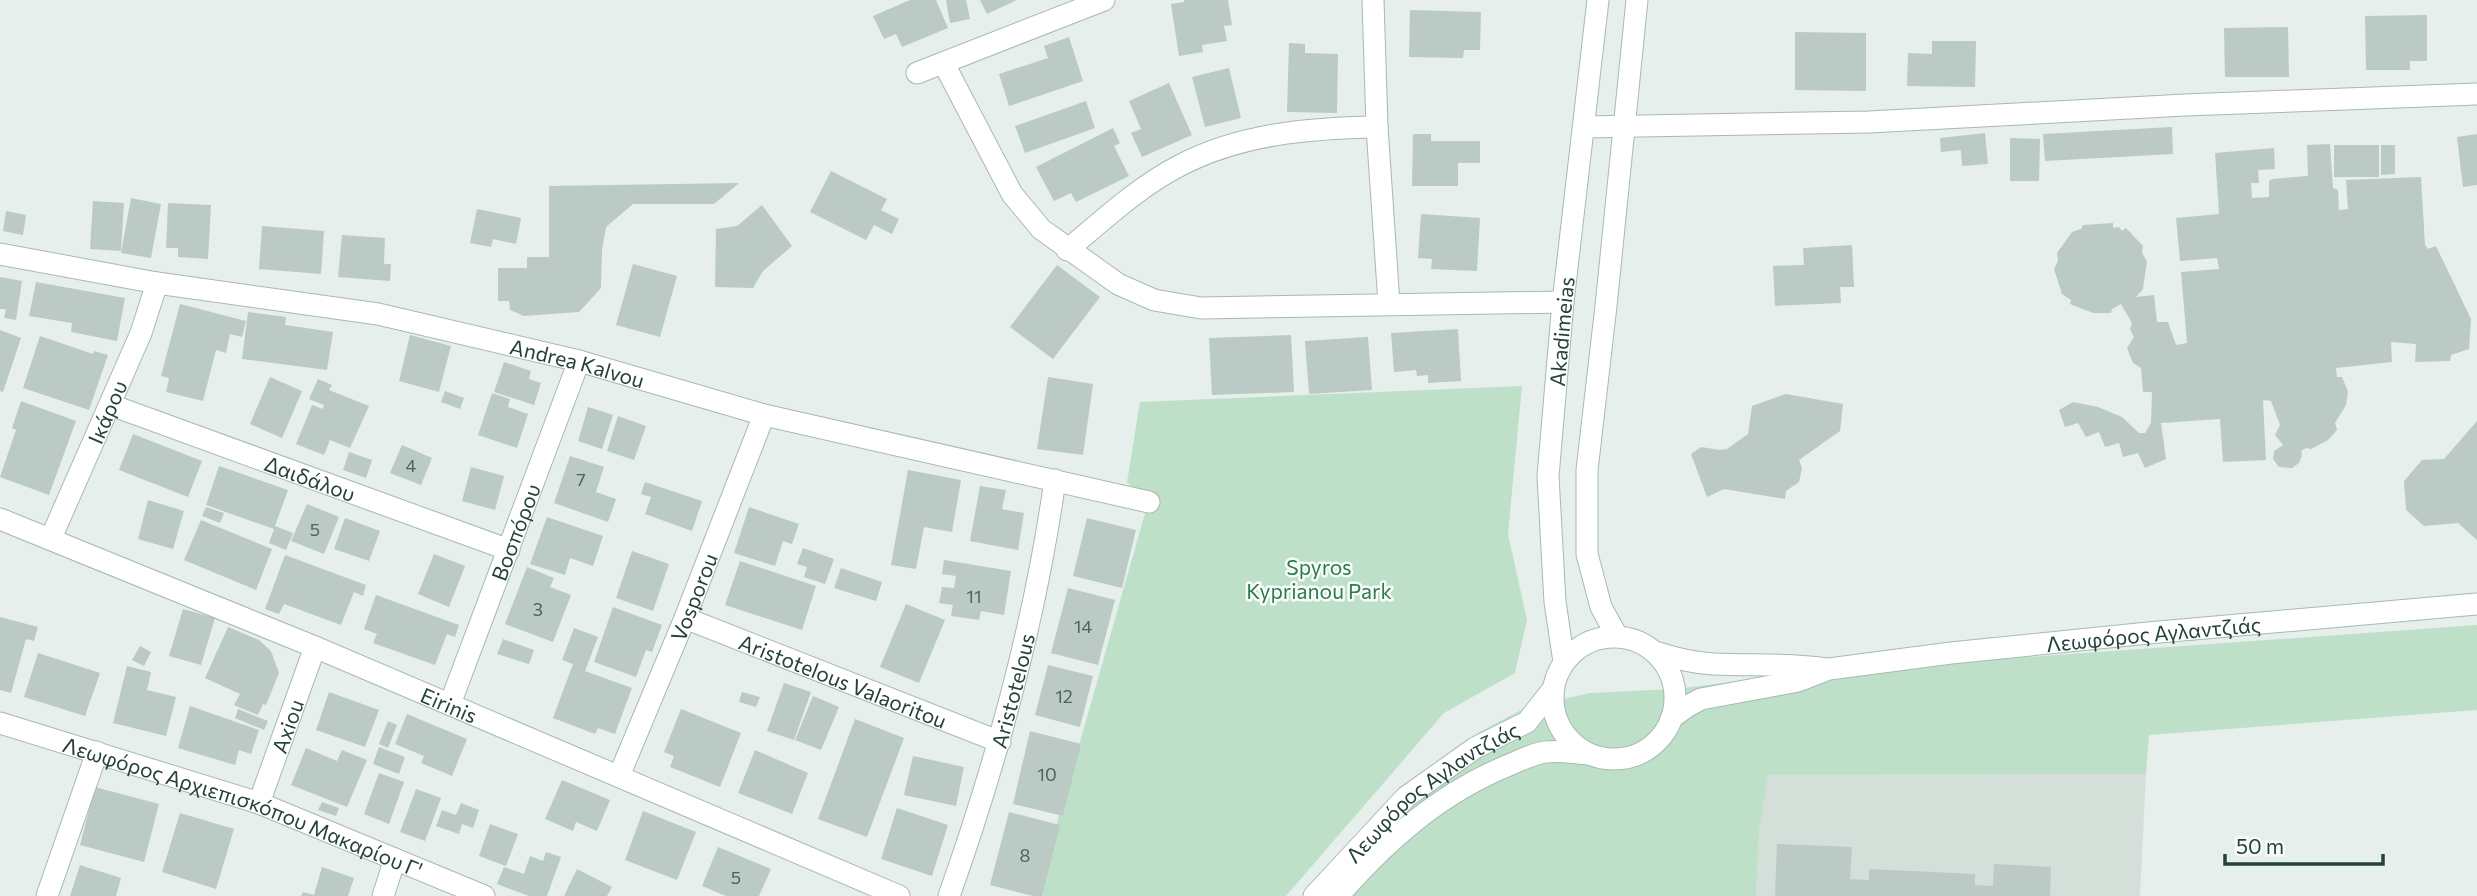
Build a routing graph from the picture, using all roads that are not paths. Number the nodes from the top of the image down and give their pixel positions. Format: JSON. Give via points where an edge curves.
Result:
{"nodes":[{"id":1,"x":1104,"y":0,"type":"edge"},
{"id":2,"x":1373,"y":0,"type":"edge"},
{"id":3,"x":1598,"y":0,"type":"edge"},
{"id":4,"x":1637,"y":0,"type":"edge"},
{"id":5,"x":944,"y":64,"type":"junction"},
{"id":6,"x":917,"y":73,"type":"dead end"},
{"id":7,"x":2477,"y":94,"type":"edge"},
{"id":8,"x":1626,"y":126,"type":"junction"},
{"id":9,"x":1377,"y":127,"type":"junction"},
{"id":10,"x":1585,"y":127,"type":"junction"},
{"id":11,"x":1067,"y":250,"type":"junction"},
{"id":12,"x":0,"y":254,"type":"edge"},
{"id":13,"x":157,"y":283,"type":"junction"},
{"id":14,"x":1563,"y":302,"type":"junction"},
{"id":15,"x":1388,"y":304,"type":"junction"},
{"id":16,"x":579,"y":361,"type":"junction"},
{"id":17,"x":111,"y":405,"type":"junction"},
{"id":18,"x":764,"y":415,"type":"junction"},
{"id":19,"x":1055,"y":480,"type":"junction"},
{"id":20,"x":1149,"y":502,"type":"dead end"},
{"id":21,"x":0,"y":519,"type":"edge"},
{"id":22,"x":51,"y":538,"type":"junction"},
{"id":23,"x":509,"y":550,"type":"junction"},
{"id":24,"x":2477,"y":604,"type":"edge"},
{"id":25,"x":685,"y":618,"type":"junction"},
{"id":26,"x":1618,"y":636,"type":"junction"},
{"id":27,"x":316,"y":647,"type":"junction"},
{"id":28,"x":1655,"y":652,"type":"junction"},
{"id":29,"x":1564,"y":662,"type":"junction"},
{"id":30,"x":1829,"y":669,"type":"junction"},
{"id":31,"x":1553,"y":689,"type":"junction"},
{"id":32,"x":450,"y":704,"type":"junction"},
{"id":33,"x":1671,"y":718,"type":"junction"},
{"id":34,"x":0,"y":723,"type":"edge"},
{"id":35,"x":1000,"y":742,"type":"junction"},
{"id":36,"x":97,"y":752,"type":"junction"},
{"id":37,"x":1592,"y":754,"type":"junction"},
{"id":38,"x":619,"y":776,"type":"junction"},
{"id":39,"x":259,"y":803,"type":"junction"},
{"id":40,"x":395,"y":859,"type":"junction"},
{"id":41,"x":47,"y":896,"type":"edge"},
{"id":42,"x":383,"y":896,"type":"edge"},
{"id":43,"x":484,"y":896,"type":"edge"},
{"id":44,"x":899,"y":896,"type":"edge"},
{"id":45,"x":949,"y":896,"type":"edge"},
{"id":46,"x":1314,"y":896,"type":"edge"},
{"id":47,"x":1338,"y":896,"type":"edge"}],
"edges":[{"from":1,"to":5,"type":"street"},
{"from":2,"to":9,"type":"street"},
{"from":3,"to":10,"type":"street","name":"Akadimeias"},
{"from":4,"to":8,"type":"street","name":"Akadimeias"},
{"from":5,"to":6,"type":"street"},
{"from":5,"to":11,"type":"street","via":[[1012,194],[1041,229]]},
{"from":7,"to":8,"type":"street","via":[[1869,122]]},
{"from":8,"to":10,"type":"street"},
{"from":8,"to":26,"type":"street","name":"Akadimeias","via":[[1587,470],[1587,554],[1601,607]]},
{"from":9,"to":11,"type":"street","via":[[1303,131],[1208,154],[1153,183]]},
{"from":9,"to":15,"type":"street"},
{"from":10,"to":14,"type":"street","name":"Akadimeias"},
{"from":11,"to":15,"type":"street","via":[[1118,284],[1154,300],[1201,308]]},
{"from":12,"to":13,"type":"street","name":"Andrea Kalvou"},
{"from":13,"to":16,"type":"street","name":"Andrea Kalvou","via":[[378,314]]},
{"from":13,"to":17,"type":"street","name":"Ικάρου"},
{"from":14,"to":15,"type":"street"},
{"from":14,"to":29,"type":"street","name":"Akadimeias","via":[[1548,476],[1555,602]]},
{"from":16,"to":18,"type":"street","name":"Andrea Kalvou"},
{"from":16,"to":23,"type":"street","name":"Βοσπόρου"},
{"from":17,"to":22,"type":"street","name":"Ικάρου"},
{"from":17,"to":23,"type":"street","name":"Δαιδάλου"},
{"from":18,"to":19,"type":"street","name":"Andrea Kalvou"},
{"from":18,"to":25,"type":"street","name":"Vosporou"},
{"from":19,"to":20,"type":"street","name":"Andrea Kalvou"},
{"from":19,"to":35,"type":"street","name":"Aristotelous","via":[[1029,621]]},
{"from":21,"to":22,"type":"street","name":"Eirinis"},
{"from":22,"to":27,"type":"street","name":"Eirinis"},
{"from":23,"to":32,"type":"street","name":"Βοσπόρου"},
{"from":24,"to":30,"type":"street","name":"Λεωφόρος Αγλαντζιάς","via":[[2148,632]]},
{"from":25,"to":35,"type":"street","name":"Aristotelous Valaoritou"},
{"from":25,"to":38,"type":"street","name":"Vosporou"},
{"from":26,"to":28,"type":"street"},
{"from":26,"to":29,"type":"street","via":[[1587,642]]},
{"from":27,"to":32,"type":"street","name":"Eirinis"},
{"from":27,"to":39,"type":"street","name":"Axiou"},
{"from":28,"to":30,"type":"street","name":"Λεωφόρος Αγλαντζιάς","via":[[1713,664],[1796,664]]},
{"from":28,"to":33,"type":"street","via":[[1672,678],[1675,705]]},
{"from":29,"to":31,"type":"street"},
{"from":30,"to":33,"type":"street","name":"Λεωφόρος Αγλαντζιάς","via":[[1798,681],[1701,699]]},
{"from":31,"to":37,"type":"street","via":[[1558,723],[1578,747]]},
{"from":31,"to":46,"type":"street","name":"Λεωφόρος Αγλαντζιάς","via":[[1527,722],[1475,748],[1406,797]]},
{"from":32,"to":38,"type":"street","name":"Eirinis"},
{"from":33,"to":37,"type":"street","via":[[1659,739],[1639,753],[1616,758]]},
{"from":34,"to":36,"type":"street","name":"Λεωφόρος Αρχιεπισκόπου Μακαρίου Γ'"},
{"from":35,"to":45,"type":"street","name":"Aristotelous"},
{"from":36,"to":39,"type":"street","name":"Λεωφόρος Αρχιεπισκόπου Μακαρίου Γ'"},
{"from":36,"to":41,"type":"street"},
{"from":37,"to":47,"type":"street","name":"Λεωφόρος Αγλαντζιάς","via":[[1533,755],[1468,784],[1383,848]]},
{"from":38,"to":44,"type":"street","name":"Eirinis"},
{"from":39,"to":40,"type":"street","name":"Λεωφόρος Αρχιεπισκόπου Μακαρίου Γ'"},
{"from":40,"to":42,"type":"street"},
{"from":40,"to":43,"type":"street","name":"Λεωφόρος Αρχιεπισκόπου Μακαρίου Γ'"}]}
